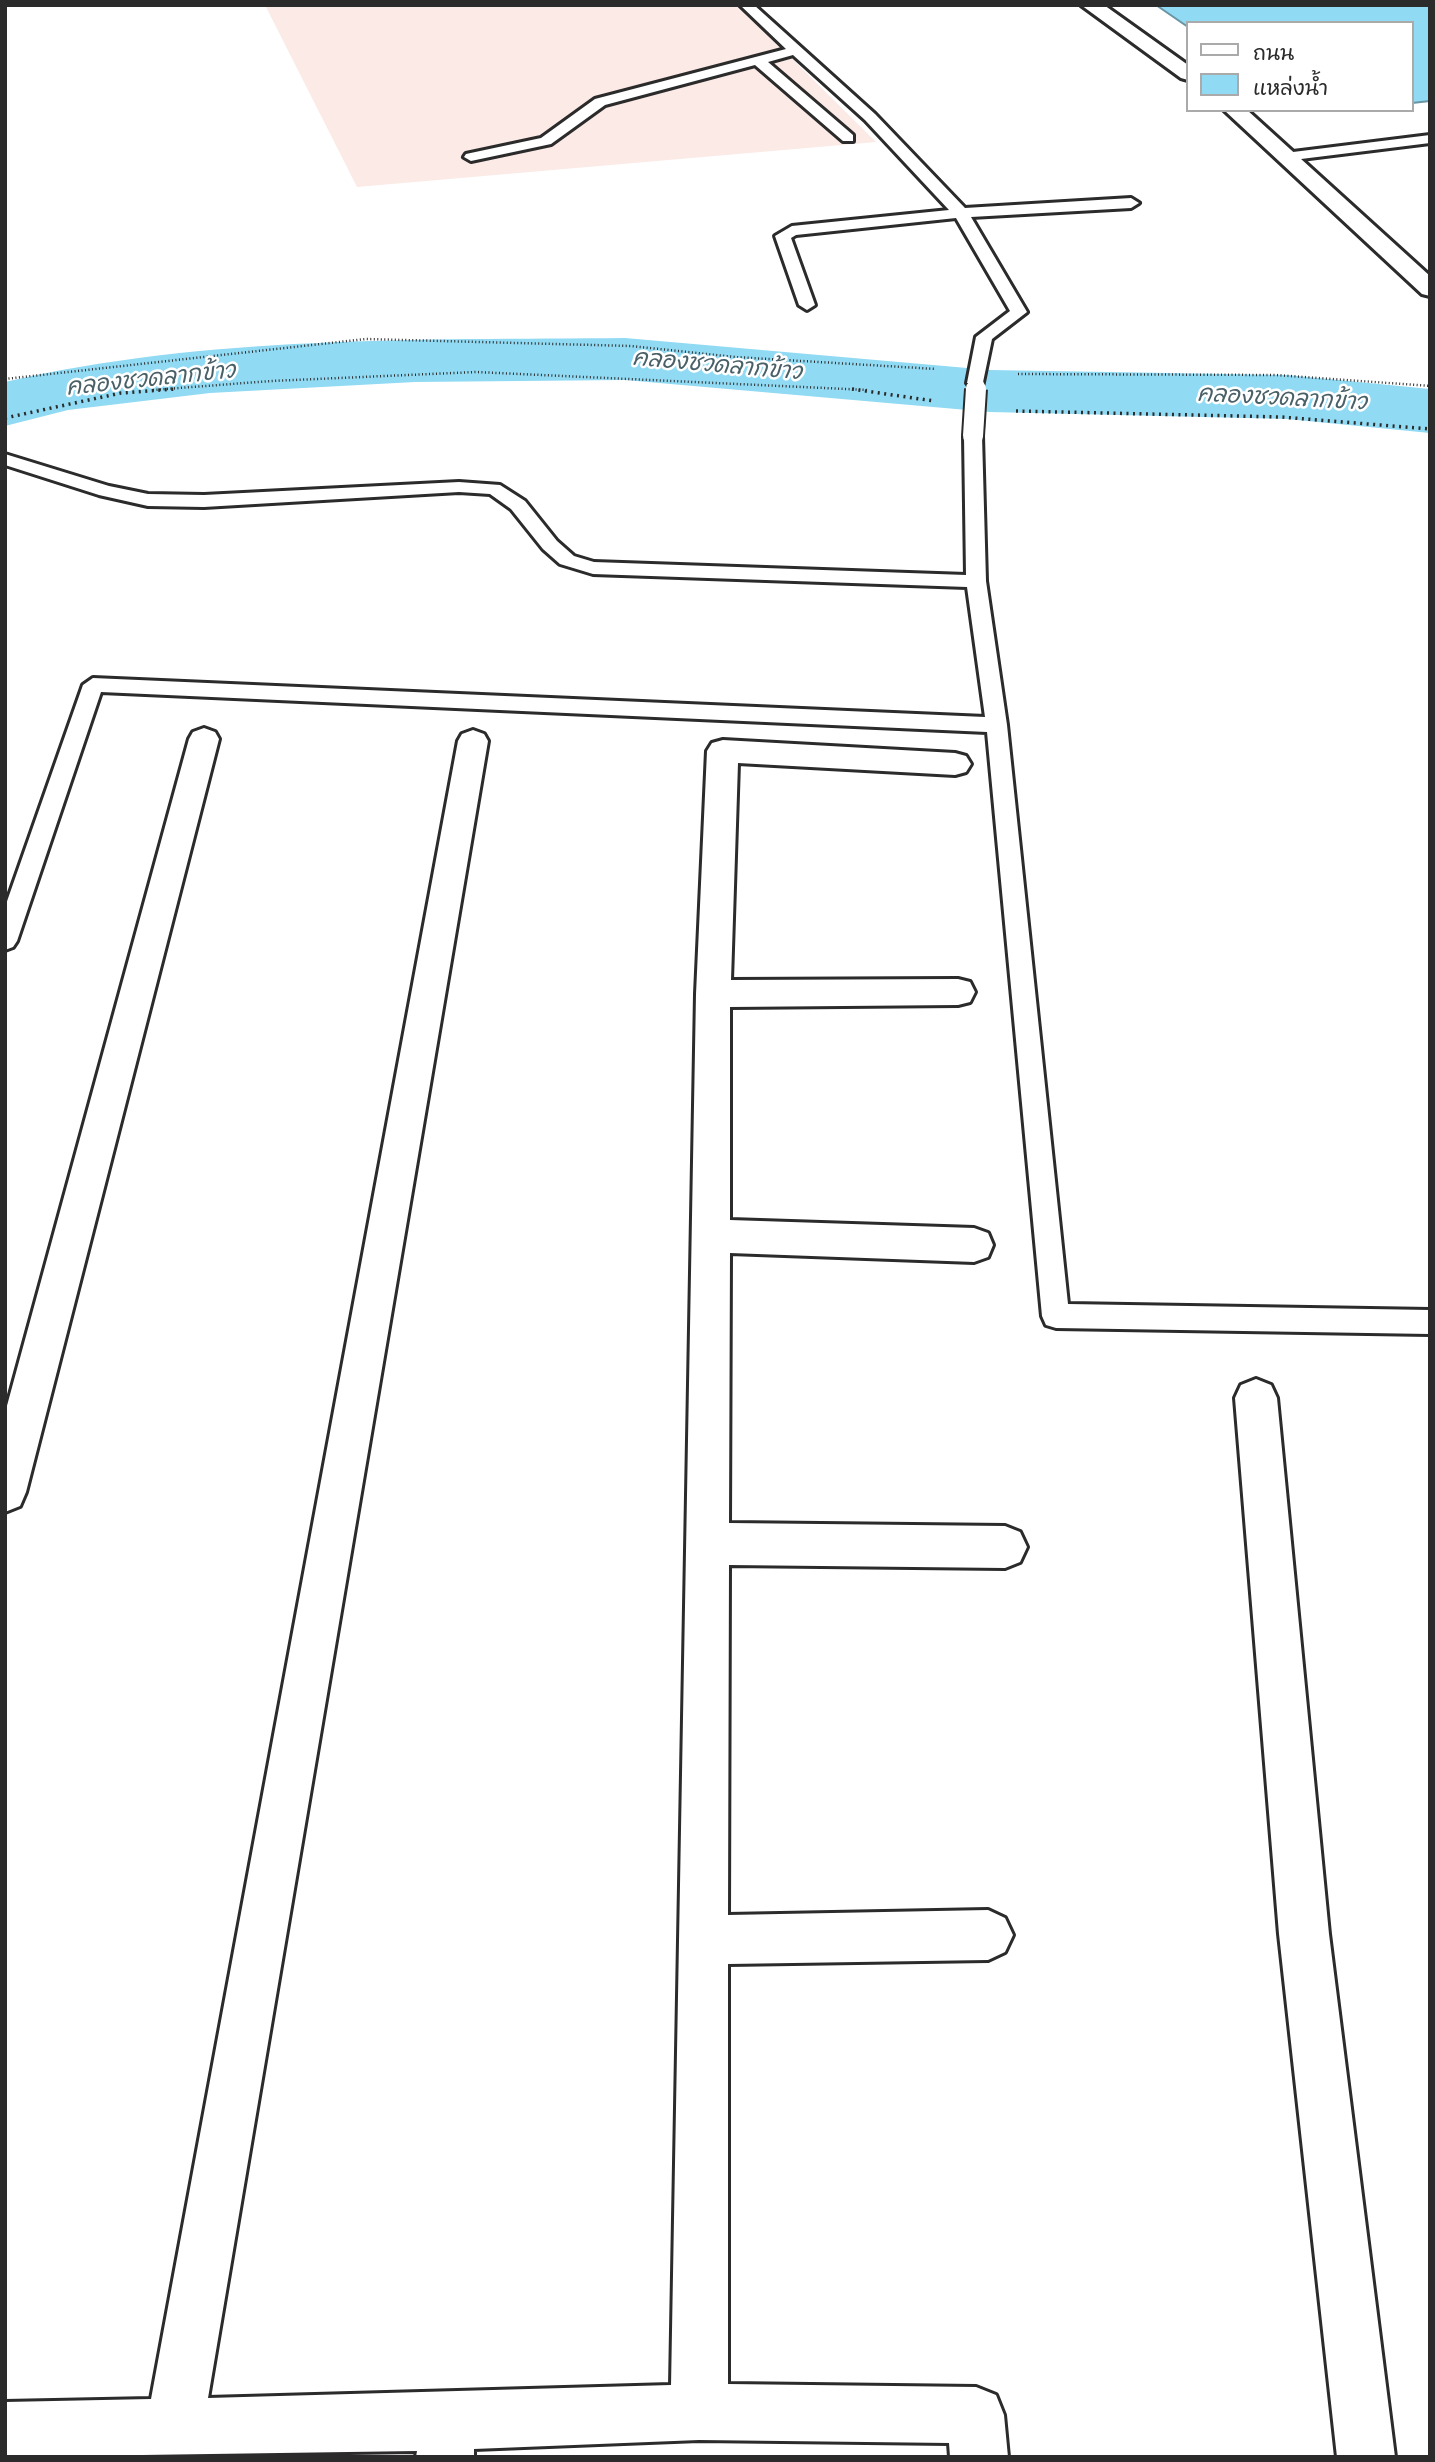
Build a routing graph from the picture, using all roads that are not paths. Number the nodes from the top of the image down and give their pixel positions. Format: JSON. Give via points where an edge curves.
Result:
{"nodes":[{"id":1,"x":746,"y":5,"type":"edge"},
{"id":2,"x":1091,"y":5,"type":"edge"},
{"id":3,"x":793,"y":51,"type":"junction"},
{"id":4,"x":757,"y":60,"type":"junction"},
{"id":5,"x":1186,"y":73,"type":"edge"},
{"id":6,"x":1236,"y":112,"type":"edge"},
{"id":7,"x":848,"y":138,"type":"dead end"},
{"id":8,"x":1430,"y":139,"type":"edge"},
{"id":9,"x":1285,"y":156,"type":"junction"},
{"id":10,"x":471,"y":157,"type":"dead end"},
{"id":11,"x":1131,"y":203,"type":"dead end"},
{"id":12,"x":961,"y":213,"type":"junction"},
{"id":13,"x":1430,"y":289,"type":"edge"},
{"id":14,"x":807,"y":305,"type":"dead end"},
{"id":15,"x":5,"y":459,"type":"edge"},
{"id":16,"x":976,"y":581,"type":"junction"},
{"id":17,"x":997,"y":725,"type":"junction"},
{"id":18,"x":204,"y":739,"type":"dead end"},
{"id":19,"x":473,"y":741,"type":"dead end"},
{"id":20,"x":956,"y":764,"type":"dead end"},
{"id":21,"x":5,"y":941,"type":"edge"},
{"id":22,"x":958,"y":992,"type":"dead end"},
{"id":23,"x":713,"y":994,"type":"junction"},
{"id":24,"x":711,"y":1237,"type":"junction"},
{"id":25,"x":974,"y":1244,"type":"dead end"},
{"id":26,"x":1430,"y":1322,"type":"edge"},
{"id":27,"x":1256,"y":1398,"type":"dead end"},
{"id":28,"x":5,"y":1492,"type":"edge"},
{"id":29,"x":706,"y":1544,"type":"junction"},
{"id":30,"x":1005,"y":1546,"type":"dead end"},
{"id":31,"x":988,"y":1935,"type":"dead end"},
{"id":32,"x":706,"y":1940,"type":"junction"},
{"id":33,"x":699,"y":2412,"type":"junction"},
{"id":34,"x":175,"y":2426,"type":"junction"},
{"id":35,"x":5,"y":2431,"type":"edge"},
{"id":36,"x":446,"y":2439,"type":"edge"},
{"id":37,"x":979,"y":2457,"type":"edge"},
{"id":38,"x":1366,"y":2457,"type":"edge"}],
"edges":[{"from":1,"to":3,"type":"lane"},
{"from":2,"to":5,"type":"street"},
{"from":3,"to":4,"type":"lane"},
{"from":3,"to":12,"type":"lane","via":[[870,117]]},
{"from":4,"to":7,"type":"lane"},
{"from":4,"to":10,"type":"lane","via":[[600,102],[546,141]]},
{"from":6,"to":9,"type":"street"},
{"from":8,"to":9,"type":"lane"},
{"from":9,"to":13,"type":"street"},
{"from":11,"to":12,"type":"lane"},
{"from":12,"to":14,"type":"lane","via":[[807,227],[783,236]]},
{"from":12,"to":16,"type":"lane","bridge":true,"via":[[1019,312],[984,337],[977,377],[973,436]]},
{"from":15,"to":16,"type":"lane","via":[[148,500],[494,489],[517,505],[567,559],[593,568]]},
{"from":16,"to":17,"type":"lane"},
{"from":17,"to":21,"type":"lane","via":[[93,685]]},
{"from":17,"to":26,"type":"lane","via":[[1056,1316]]},
{"from":18,"to":28,"type":"street"},
{"from":19,"to":34,"type":"street"},
{"from":20,"to":23,"type":"street","via":[[723,751]]},
{"from":22,"to":23,"type":"street"},
{"from":23,"to":24,"type":"street"},
{"from":24,"to":25,"type":"street"},
{"from":24,"to":29,"type":"street"},
{"from":27,"to":38,"type":"street","via":[[1304,1934]]},
{"from":29,"to":30,"type":"street"},
{"from":29,"to":32,"type":"street"},
{"from":31,"to":32,"type":"street"},
{"from":32,"to":33,"type":"street"},
{"from":33,"to":36,"type":"street"},
{"from":33,"to":37,"type":"street","via":[[976,2415]]},
{"from":34,"to":35,"type":"street"},
{"from":34,"to":36,"type":"street"}]}
